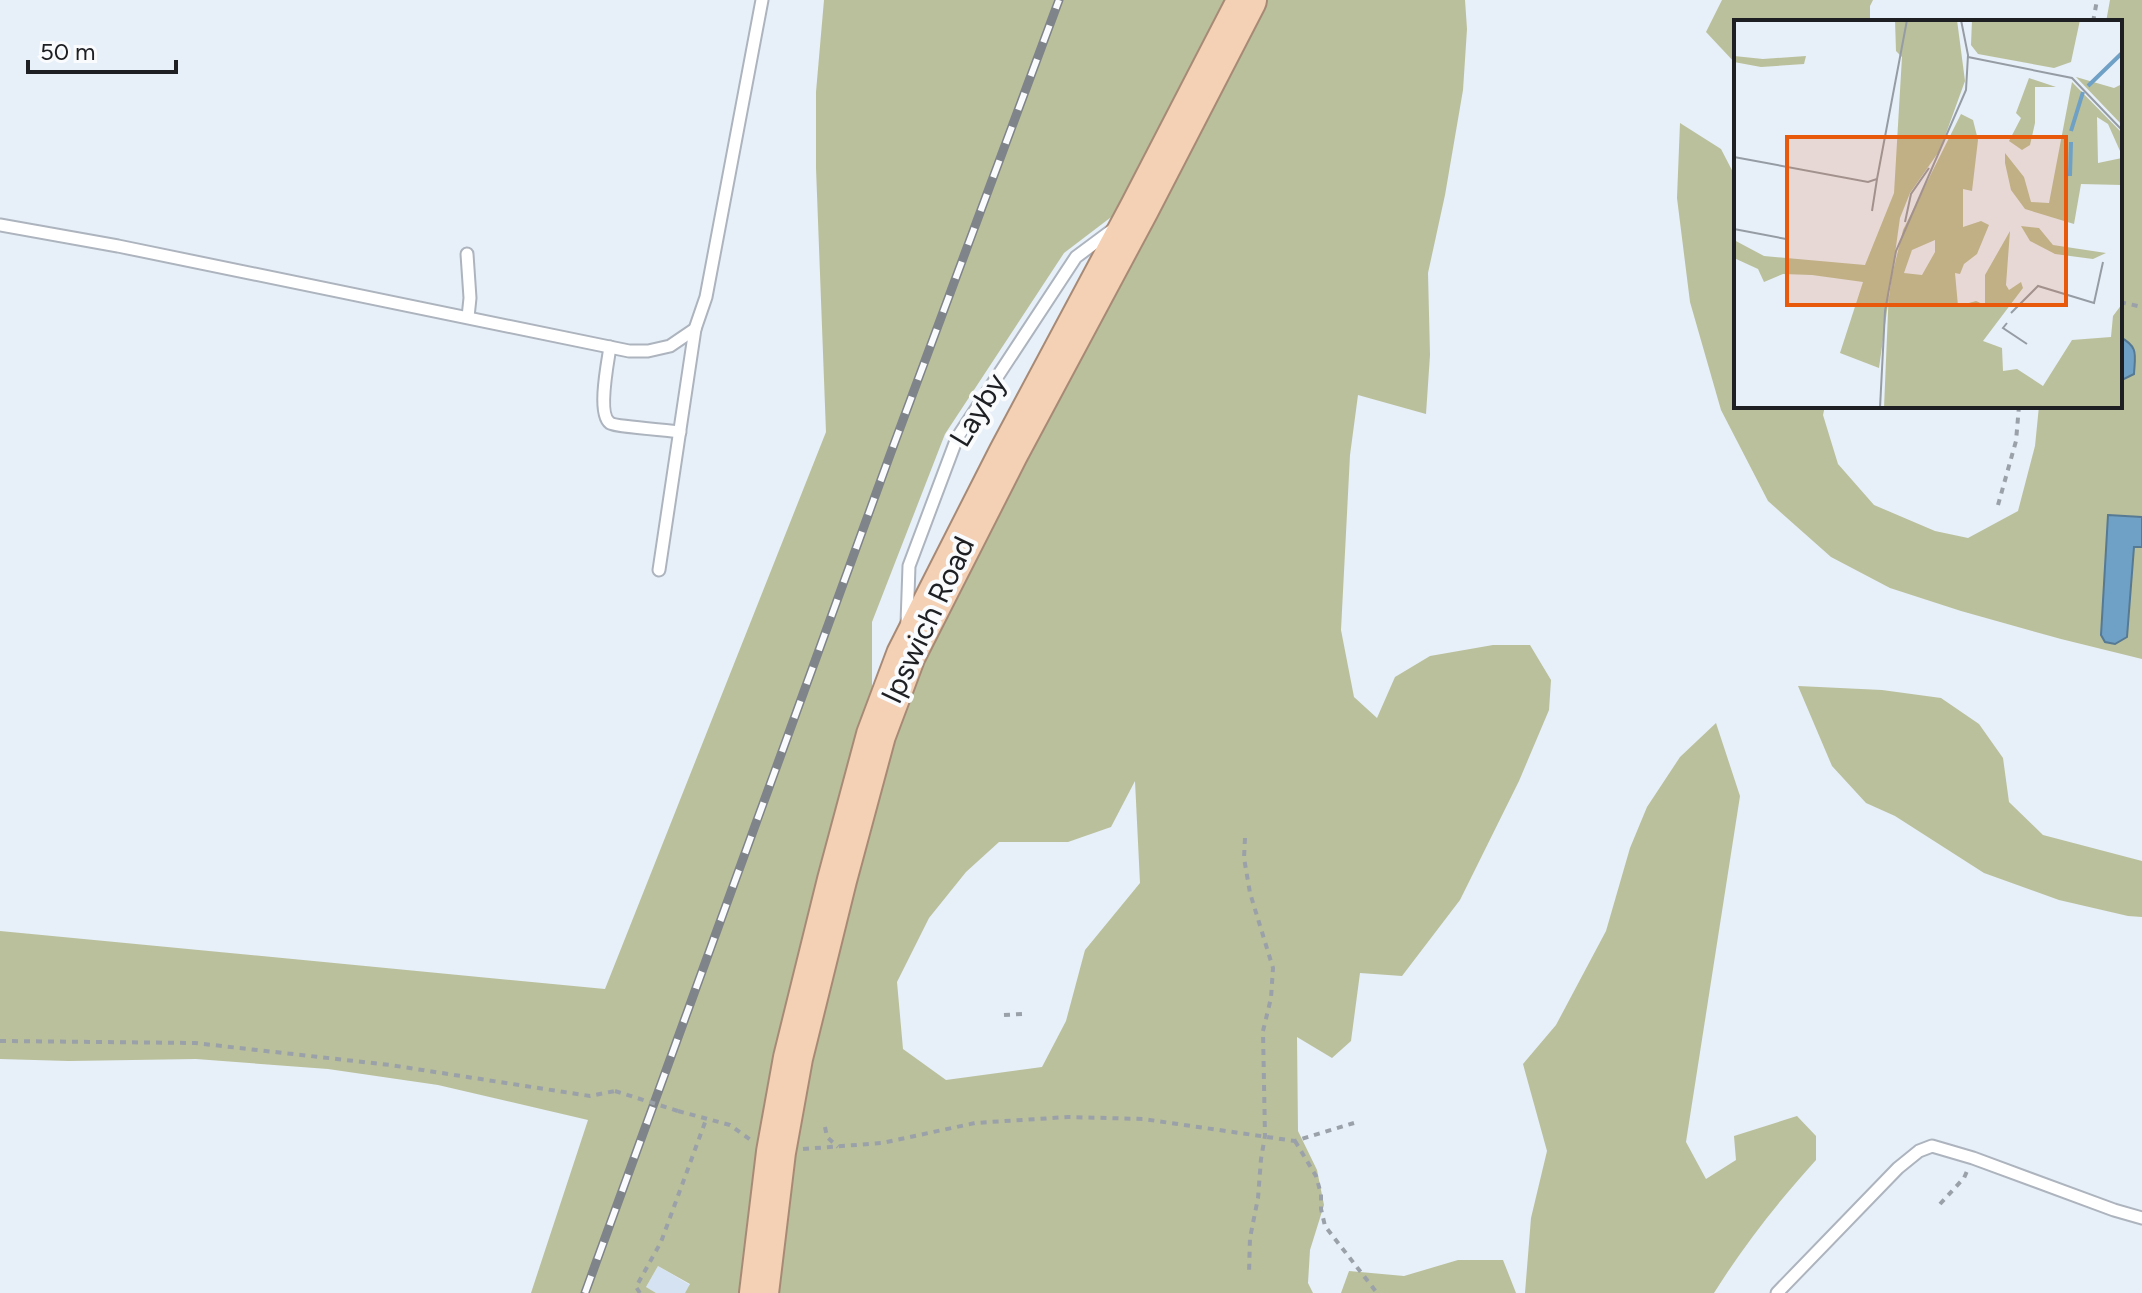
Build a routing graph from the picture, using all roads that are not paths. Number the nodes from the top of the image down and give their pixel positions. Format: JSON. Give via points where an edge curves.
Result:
{"nodes":[{"id":1,"x":762,"y":0,"type":"edge"},
{"id":2,"x":1247,"y":0,"type":"edge"},
{"id":3,"x":1139,"y":209,"type":"junction"},
{"id":4,"x":0,"y":225,"type":"edge"},
{"id":5,"x":467,"y":254,"type":"dead end"},
{"id":6,"x":468,"y":317,"type":"junction"},
{"id":7,"x":695,"y":329,"type":"junction"},
{"id":8,"x":610,"y":347,"type":"junction"},
{"id":9,"x":680,"y":432,"type":"junction"},
{"id":10,"x":659,"y":570,"type":"dead end"},
{"id":11,"x":906,"y":655,"type":"junction"},
{"id":12,"x":2142,"y":1218,"type":"edge"},
{"id":13,"x":759,"y":1293,"type":"edge"},
{"id":14,"x":1777,"y":1293,"type":"edge"}],
"edges":[{"from":1,"to":7,"type":"lane","via":[[706,297]]},
{"from":2,"to":3,"type":"highway","name":"Ipswich Road"},
{"from":3,"to":11,"type":"highway","name":"Ipswich Road"},
{"from":3,"to":11,"type":"lane","name":"Layby","via":[[1076,257],[957,438],[909,566]]},
{"from":4,"to":6,"type":"lane"},
{"from":5,"to":6,"type":"lane"},
{"from":6,"to":8,"type":"lane"},
{"from":7,"to":8,"type":"lane","via":[[670,346],[648,351]]},
{"from":7,"to":9,"type":"lane"},
{"from":8,"to":9,"type":"lane","via":[[603,406],[610,423]]},
{"from":9,"to":10,"type":"lane"},
{"from":11,"to":13,"type":"highway","name":"Ipswich Road","via":[[876,735],[793,1058],[788,1147]]},
{"from":12,"to":14,"type":"lane","via":[[1932,1146],[1898,1168]]}]}
